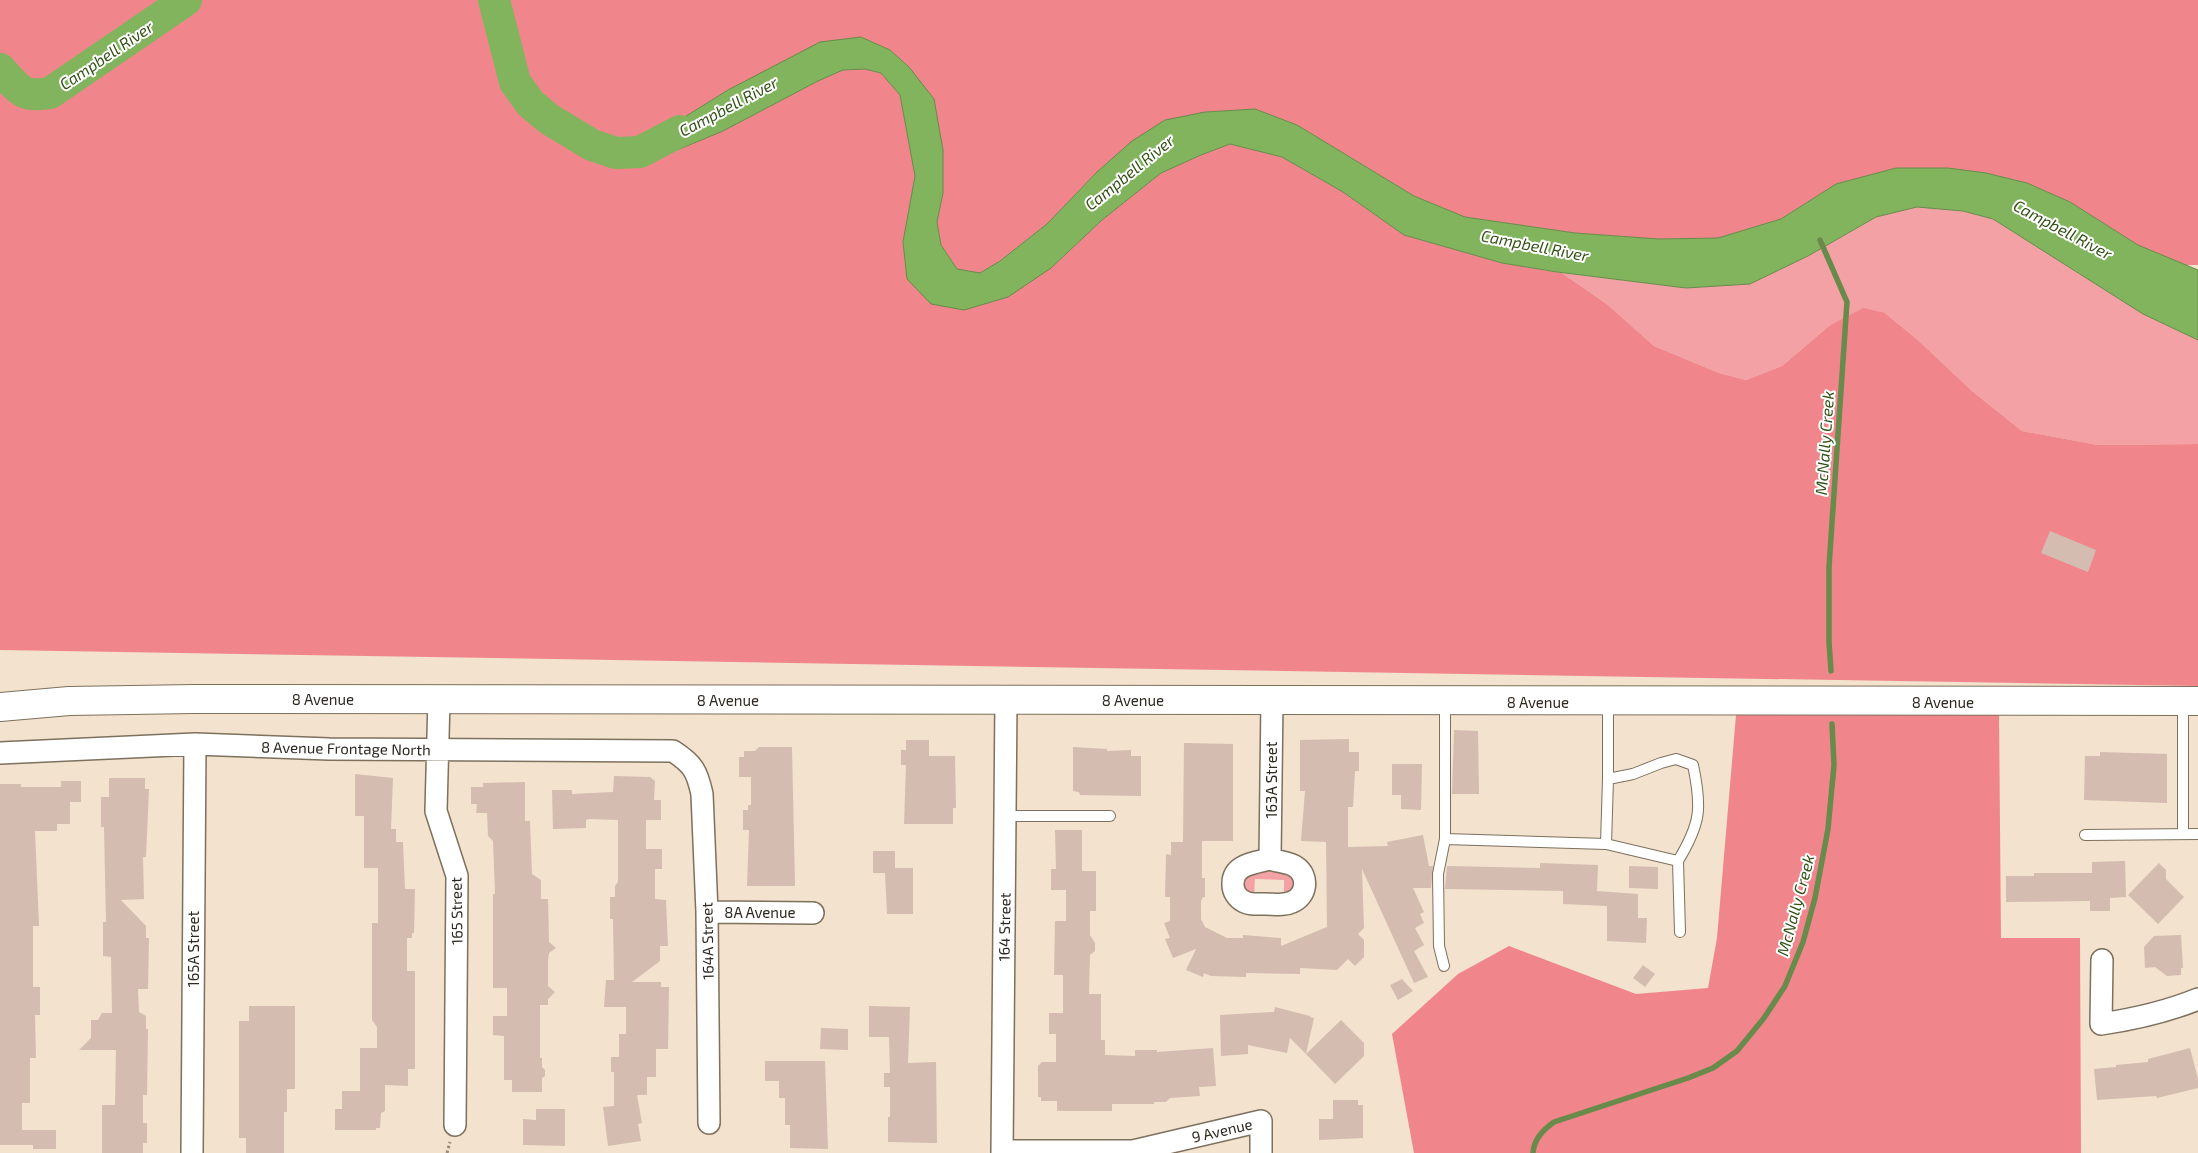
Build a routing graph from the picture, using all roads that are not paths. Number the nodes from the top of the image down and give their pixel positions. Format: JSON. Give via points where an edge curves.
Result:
{"nodes":[{"id":1,"x":0,"y":695,"type":"edge"},
{"id":2,"x":439,"y":699,"type":"junction"},
{"id":3,"x":1006,"y":700,"type":"junction"},
{"id":4,"x":1272,"y":700,"type":"junction"},
{"id":5,"x":69,"y":701,"type":"junction"},
{"id":6,"x":1445,"y":701,"type":"junction"},
{"id":7,"x":2190,"y":701,"type":"edge"},
{"id":8,"x":1608,"y":702,"type":"junction"},
{"id":9,"x":0,"y":707,"type":"edge"},
{"id":10,"x":195,"y":744,"type":"junction"},
{"id":11,"x":438,"y":750,"type":"junction"},
{"id":12,"x":0,"y":753,"type":"edge"},
{"id":13,"x":690,"y":762,"type":"joint"},
{"id":14,"x":1608,"y":779,"type":"junction"},
{"id":15,"x":1006,"y":816,"type":"junction"},
{"id":16,"x":1110,"y":816,"type":"dead end"},
{"id":17,"x":2183,"y":834,"type":"junction"},
{"id":18,"x":2198,"y":834,"type":"edge"},
{"id":19,"x":2085,"y":835,"type":"dead end"},
{"id":20,"x":1445,"y":839,"type":"junction"},
{"id":21,"x":1606,"y":844,"type":"junction"},
{"id":22,"x":1270,"y":860,"type":"dead end"},
{"id":23,"x":1678,"y":861,"type":"junction"},
{"id":24,"x":707,"y":912,"type":"junction"},
{"id":25,"x":813,"y":913,"type":"dead end"},
{"id":26,"x":1680,"y":932,"type":"dead end"},
{"id":27,"x":2102,"y":960,"type":"dead end"},
{"id":28,"x":1444,"y":966,"type":"dead end"},
{"id":29,"x":2198,"y":999,"type":"edge"},
{"id":30,"x":709,"y":1124,"type":"dead end"},
{"id":31,"x":455,"y":1125,"type":"dead end"},
{"id":32,"x":1002,"y":1152,"type":"edge"},
{"id":33,"x":192,"y":1153,"type":"edge"},
{"id":34,"x":1261,"y":1153,"type":"edge"}],
"edges":[{"from":1,"to":5,"type":"main road","name":"8 Avenue"},
{"from":2,"to":3,"type":"main road","name":"8 Avenue"},
{"from":2,"to":5,"type":"main road","name":"8 Avenue"},
{"from":2,"to":11,"type":"street","name":"165 Street"},
{"from":3,"to":4,"type":"main road","name":"8 Avenue"},
{"from":3,"to":15,"type":"street","name":"164 Street"},
{"from":4,"to":6,"type":"main road","name":"8 Avenue"},
{"from":4,"to":22,"type":"street","name":"163A Street"},
{"from":5,"to":9,"type":"main road","name":"8 Avenue"},
{"from":6,"to":8,"type":"main road","name":"8 Avenue"},
{"from":6,"to":20,"type":"lane"},
{"from":7,"to":8,"type":"main road","name":"8 Avenue"},
{"from":7,"to":17,"type":"lane"},
{"from":8,"to":14,"type":"lane"},
{"from":10,"to":11,"type":"street","name":"8 Avenue Frontage North","via":[[329,750]]},
{"from":10,"to":12,"type":"street","name":"8 Avenue Frontage North"},
{"from":10,"to":33,"type":"street","name":"165A Street"},
{"from":11,"to":13,"type":"street","name":"8 Avenue Frontage North","via":[[674,751]]},
{"from":11,"to":31,"type":"street","name":"165 Street","via":[[436,812],[457,876]]},
{"from":13,"to":24,"type":"street","name":"164A Street","via":[[698,776],[702,794]]},
{"from":14,"to":21,"type":"lane"},
{"from":14,"to":23,"type":"lane","via":[[1634,774],[1676,759],[1693,765],[1698,820]]},
{"from":15,"to":16,"type":"lane"},
{"from":15,"to":32,"type":"street","name":"164 Street"},
{"from":17,"to":18,"type":"lane"},
{"from":17,"to":19,"type":"lane"},
{"from":20,"to":21,"type":"lane"},
{"from":20,"to":28,"type":"lane","via":[[1438,874],[1439,946]]},
{"from":21,"to":23,"type":"lane"},
{"from":23,"to":26,"type":"lane"},
{"from":24,"to":25,"type":"street","name":"8A Avenue"},
{"from":24,"to":30,"type":"street","name":"164A Street"},
{"from":27,"to":29,"type":"street","via":[[2101,1024],[2135,1019]]},
{"from":32,"to":34,"type":"street","name":"9 Avenue","via":[[1133,1151],[1261,1121]]}]}
